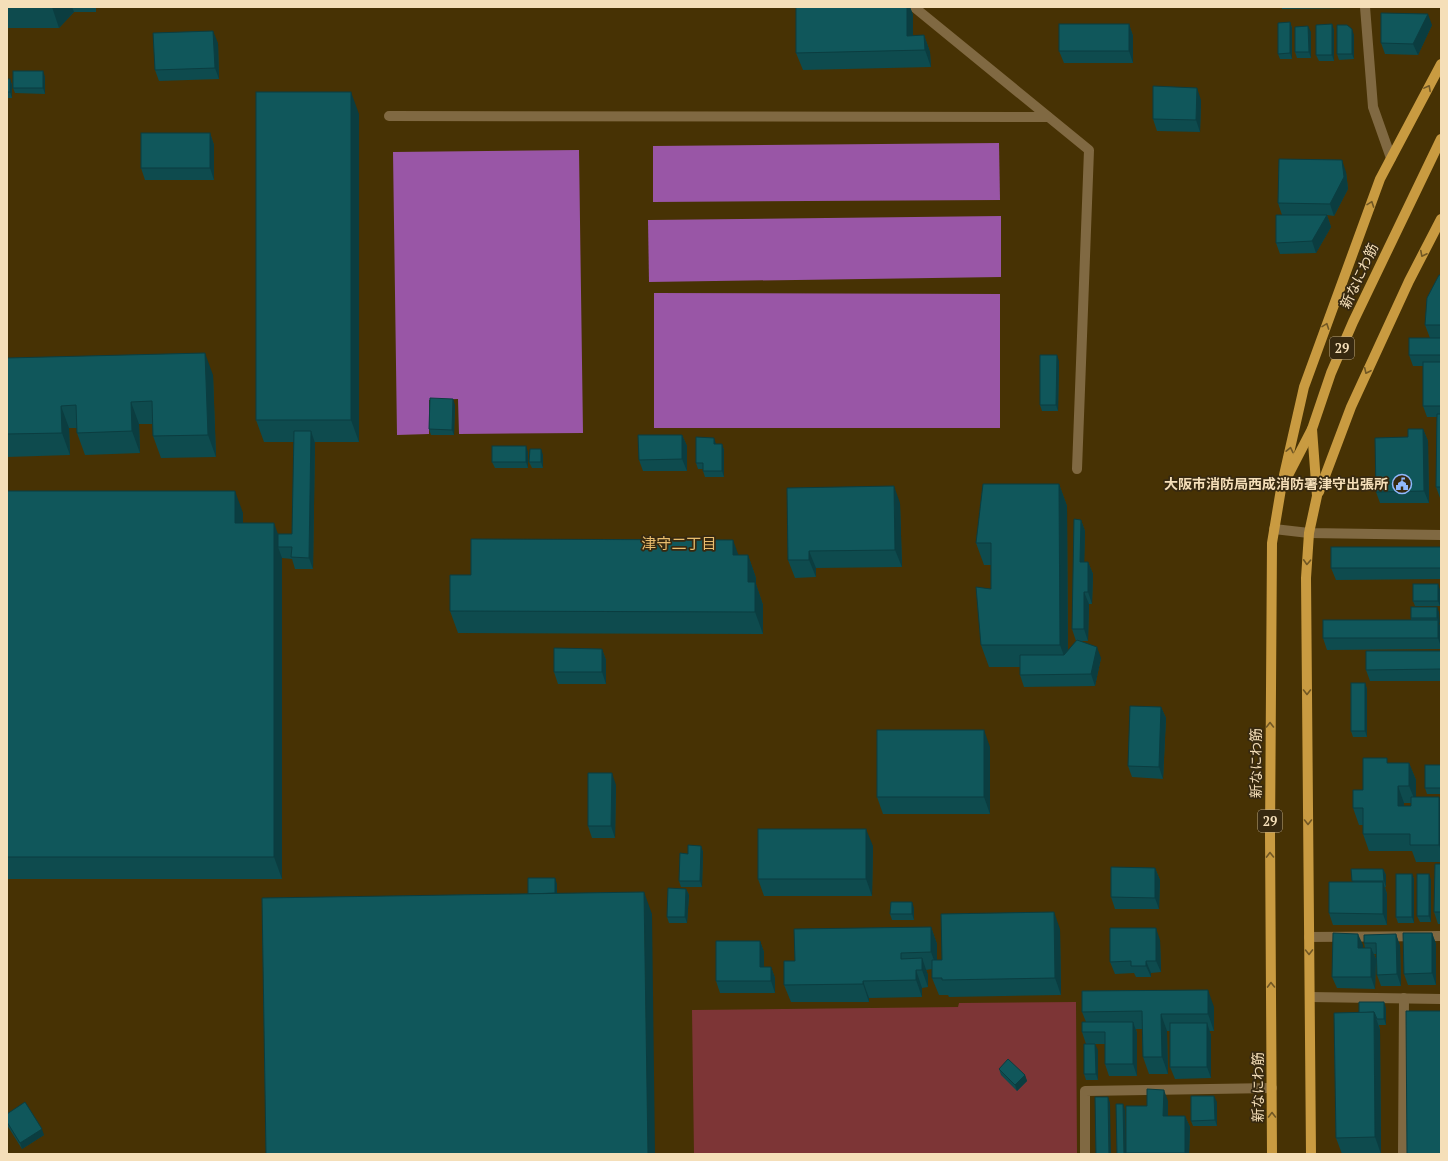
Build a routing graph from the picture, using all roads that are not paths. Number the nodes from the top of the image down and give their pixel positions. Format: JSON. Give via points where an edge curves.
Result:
{"nodes":[{"id":1,"x":914,"y":7,"type":"edge"},
{"id":2,"x":1365,"y":7,"type":"edge"},
{"id":3,"x":1441,"y":64,"type":"edge"},
{"id":4,"x":389,"y":116,"type":"dead end"},
{"id":5,"x":1048,"y":117,"type":"junction"},
{"id":6,"x":1441,"y":139,"type":"edge"},
{"id":7,"x":1391,"y":158,"type":"junction"},
{"id":8,"x":1441,"y":219,"type":"edge"},
{"id":9,"x":1312,"y":429,"type":"junction"},
{"id":10,"x":1077,"y":468,"type":"dead end"},
{"id":11,"x":1281,"y":489,"type":"junction"},
{"id":12,"x":1318,"y":496,"type":"junction"},
{"id":13,"x":1274,"y":529,"type":"junction"},
{"id":14,"x":1309,"y":533,"type":"junction"},
{"id":15,"x":1441,"y":535,"type":"edge"},
{"id":16,"x":1441,"y":936,"type":"edge"},
{"id":17,"x":1309,"y":937,"type":"junction"},
{"id":18,"x":1310,"y":997,"type":"junction"},
{"id":19,"x":1404,"y":998,"type":"junction"},
{"id":20,"x":1441,"y":999,"type":"edge"},
{"id":21,"x":1272,"y":1088,"type":"junction"},
{"id":22,"x":1085,"y":1154,"type":"edge"},
{"id":23,"x":1272,"y":1154,"type":"edge"},
{"id":24,"x":1311,"y":1154,"type":"edge"},
{"id":25,"x":1403,"y":1154,"type":"edge"}],
"edges":[{"from":1,"to":5,"type":"street"},
{"from":2,"to":7,"type":"street","via":[[1373,106]]},
{"from":7,"to":3,"type":"main road","one_way":true},
{"from":4,"to":5,"type":"street"},
{"from":5,"to":10,"type":"street","via":[[1089,150]]},
{"from":6,"to":9,"type":"main road","name":"新なにわ筋","number":"29","via":[[1330,373]]},
{"from":11,"to":7,"type":"main road","one_way":true,"via":[[1304,386],[1380,179]]},
{"from":8,"to":12,"type":"main road","one_way":true,"via":[[1351,407]]},
{"from":9,"to":11,"type":"main road","name":"新なにわ筋","number":"29"},
{"from":9,"to":12,"type":"main road","name":"新なにわ筋","number":"29"},
{"from":11,"to":13,"type":"main road","name":"新なにわ筋","number":"29"},
{"from":12,"to":14,"type":"main road","name":"新なにわ筋","number":"29"},
{"from":13,"to":14,"type":"street"},
{"from":21,"to":13,"type":"main road","name":"新なにわ筋","number":"29","one_way":true,"via":[[1270,835]]},
{"from":14,"to":15,"type":"street"},
{"from":14,"to":17,"type":"main road","name":"新なにわ筋","number":"29","one_way":true,"via":[[1306,578]]},
{"from":16,"to":17,"type":"street"},
{"from":17,"to":18,"type":"main road","name":"新なにわ筋","number":"29","one_way":true},
{"from":18,"to":19,"type":"street"},
{"from":18,"to":24,"type":"main road","name":"新なにわ筋","number":"29"},
{"from":19,"to":20,"type":"street"},
{"from":19,"to":25,"type":"street"},
{"from":21,"to":22,"type":"street","via":[[1085,1090]]},
{"from":23,"to":21,"type":"main road","name":"新なにわ筋","number":"29","one_way":true}]}
